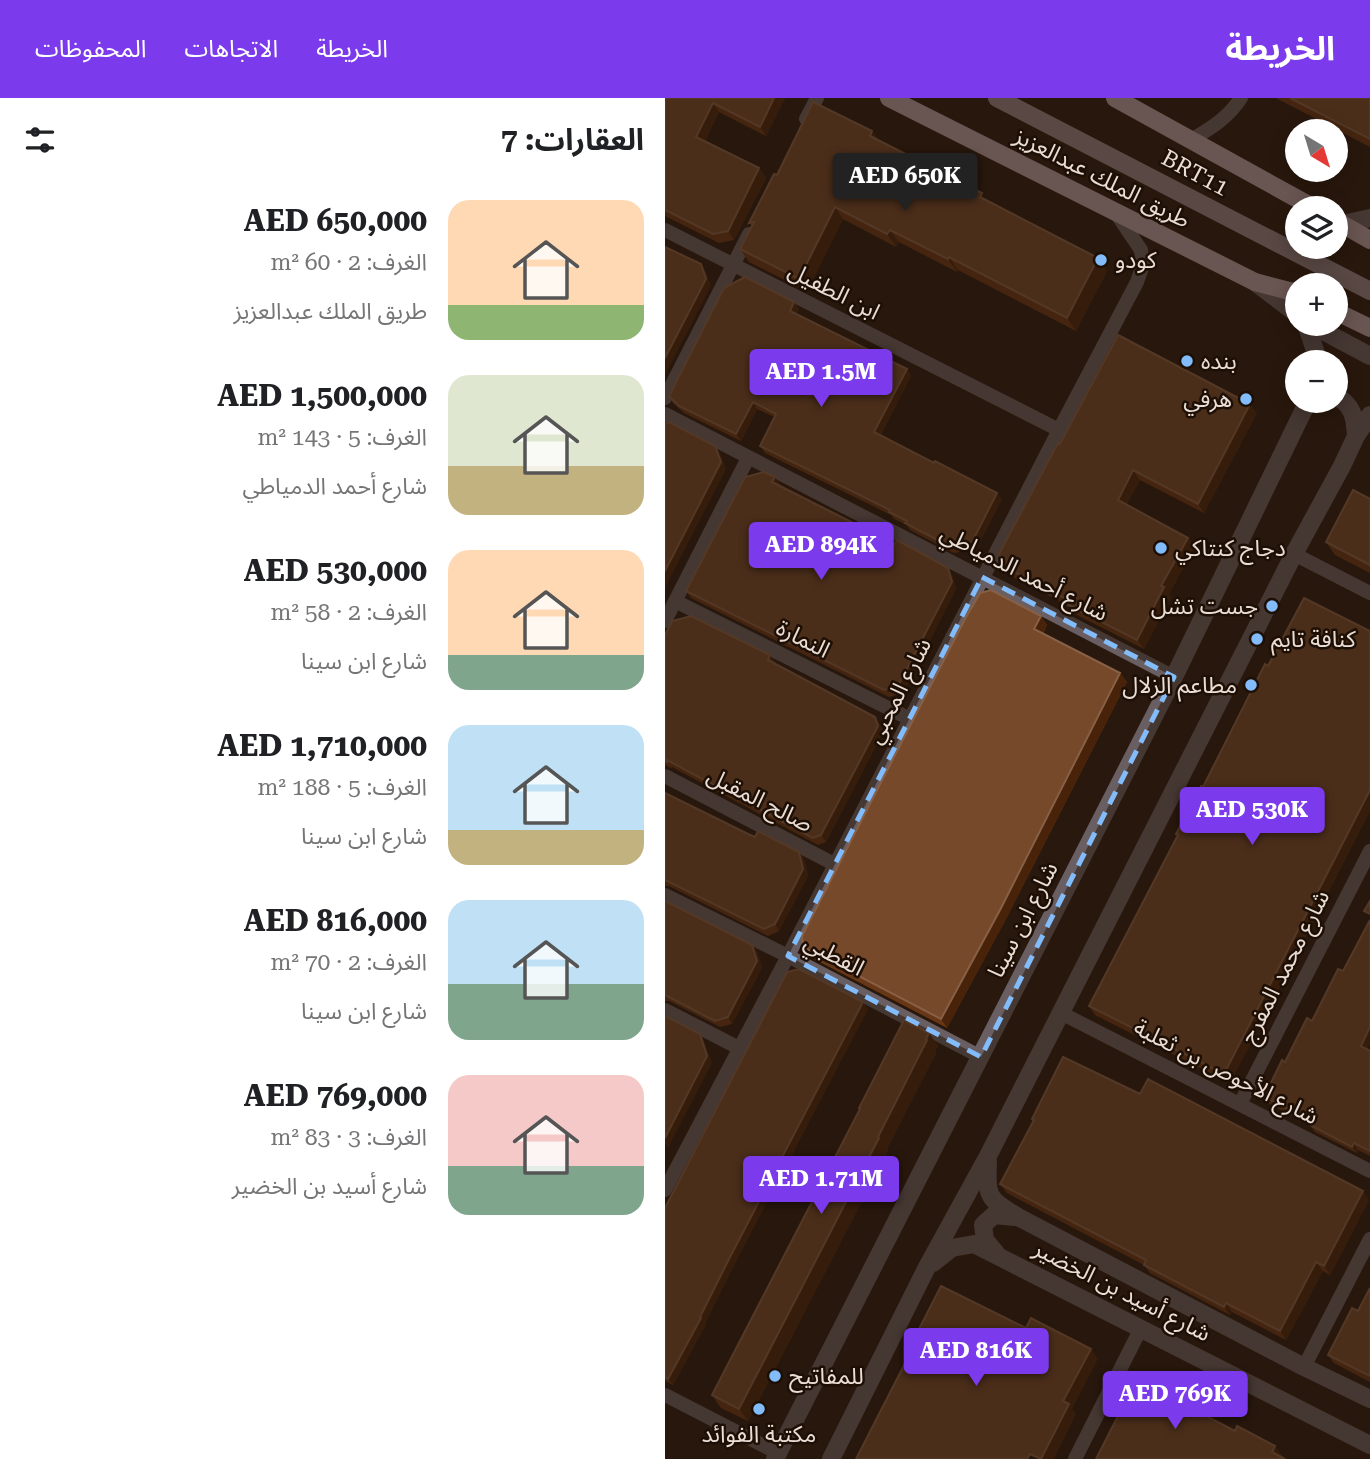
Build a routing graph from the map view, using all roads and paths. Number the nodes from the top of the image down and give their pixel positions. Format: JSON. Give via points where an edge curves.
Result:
{"nodes":[{"id":1,"x":817,"y":98,"type":"edge"},
{"id":2,"x":890,"y":98,"type":"edge"},
{"id":3,"x":997,"y":98,"type":"edge"},
{"id":4,"x":1115,"y":98,"type":"edge"},
{"id":5,"x":1241,"y":98,"type":"edge"},
{"id":6,"x":799,"y":134,"type":"edge"},
{"id":7,"x":1191,"y":140,"type":"junction"},
{"id":8,"x":1292,"y":196,"type":"edge"},
{"id":9,"x":1116,"y":213,"type":"junction"},
{"id":10,"x":757,"y":218,"type":"edge"},
{"id":11,"x":1370,"y":218,"type":"edge"},
{"id":12,"x":1348,"y":221,"type":"edge"},
{"id":13,"x":1348,"y":227,"type":"edge"},
{"id":14,"x":665,"y":230,"type":"edge"},
{"id":15,"x":1370,"y":240,"type":"edge"},
{"id":16,"x":733,"y":266,"type":"junction"},
{"id":17,"x":1255,"y":282,"type":"junction"},
{"id":18,"x":1285,"y":290,"type":"edge"},
{"id":19,"x":1370,"y":291,"type":"edge"},
{"id":20,"x":1285,"y":305,"type":"edge"},
{"id":21,"x":1348,"y":317,"type":"edge"},
{"id":22,"x":1370,"y":328,"type":"edge"},
{"id":23,"x":1331,"y":336,"type":"edge"},
{"id":24,"x":1370,"y":356,"type":"edge"},
{"id":25,"x":665,"y":398,"type":"edge"},
{"id":26,"x":1348,"y":404,"type":"edge"},
{"id":27,"x":1305,"y":413,"type":"edge"},
{"id":28,"x":665,"y":414,"type":"edge"},
{"id":29,"x":1370,"y":415,"type":"edge"},
{"id":30,"x":1059,"y":430,"type":"junction"},
{"id":31,"x":1356,"y":436,"type":"junction"},
{"id":32,"x":748,"y":458,"type":"junction"},
{"id":33,"x":1294,"y":554,"type":"junction"},
{"id":34,"x":982,"y":577,"type":"junction"},
{"id":35,"x":1370,"y":593,"type":"edge"},
{"id":36,"x":675,"y":601,"type":"junction"},
{"id":37,"x":665,"y":621,"type":"edge"},
{"id":38,"x":1174,"y":677,"type":"junction"},
{"id":39,"x":910,"y":719,"type":"junction"},
{"id":40,"x":665,"y":776,"type":"edge"},
{"id":41,"x":1370,"y":851,"type":"edge"},
{"id":42,"x":834,"y":864,"type":"junction"},
{"id":43,"x":665,"y":895,"type":"edge"},
{"id":44,"x":788,"y":956,"type":"junction"},
{"id":45,"x":665,"y":1010,"type":"edge"},
{"id":46,"x":1061,"y":1013,"type":"junction"},
{"id":47,"x":739,"y":1048,"type":"junction"},
{"id":48,"x":981,"y":1057,"type":"junction"},
{"id":49,"x":1240,"y":1104,"type":"junction"},
{"id":50,"x":988,"y":1156,"type":"junction"},
{"id":51,"x":1370,"y":1171,"type":"edge"},
{"id":52,"x":665,"y":1190,"type":"edge"},
{"id":53,"x":1018,"y":1217,"type":"junction"},
{"id":54,"x":1370,"y":1239,"type":"edge"},
{"id":55,"x":998,"y":1255,"type":"junction"},
{"id":56,"x":927,"y":1267,"type":"junction"},
{"id":57,"x":1141,"y":1328,"type":"junction"},
{"id":58,"x":1304,"y":1367,"type":"junction"},
{"id":59,"x":665,"y":1395,"type":"edge"},
{"id":60,"x":1370,"y":1399,"type":"edge"},
{"id":61,"x":1370,"y":1446,"type":"edge"},
{"id":62,"x":776,"y":1456,"type":"edge"},
{"id":63,"x":831,"y":1459,"type":"edge"},
{"id":64,"x":1075,"y":1459,"type":"edge"}],
"edges":[{"from":1,"to":6,"type":"street"},
{"from":2,"to":9,"type":"main road","name":"طريق الملك عبدالعزيز"},
{"from":3,"to":19,"type":"main road","name":"BRT11"},
{"from":4,"to":7,"type":"main road"},
{"from":5,"to":7,"type":"street","via":[[1230,113]]},
{"from":7,"to":8,"type":"main road"},
{"from":9,"to":17,"type":"main road","name":"طريق الملك عبدالعزيز"},
{"from":9,"to":30,"type":"street","name":"شارع المحبي","via":[[1141,250],[1143,265]]},
{"from":10,"to":16,"type":"street"},
{"from":11,"to":12,"type":"street"},
{"from":13,"to":15,"type":"main road"},
{"from":14,"to":16,"type":"street","name":"ابن الطفيل"},
{"from":16,"to":25,"type":"street"},
{"from":16,"to":30,"type":"street","name":"ابن الطفيل"},
{"from":17,"to":18,"type":"main road","name":"طريق الملك عبدالعزيز"},
{"from":17,"to":20,"type":"street"},
{"from":21,"to":22,"type":"main road"},
{"from":23,"to":24,"type":"street"},
{"from":26,"to":31,"type":"street","via":[[1356,420]]},
{"from":27,"to":38,"type":"street","name":"شارع ابن سينا"},
{"from":28,"to":32,"type":"street","name":"شارع أحمد الدمياطي"},
{"from":29,"to":31,"type":"street"},
{"from":30,"to":34,"type":"street","name":"شارع المحبي"},
{"from":31,"to":33,"type":"street"},
{"from":32,"to":34,"type":"street","name":"شارع أحمد الدمياطي"},
{"from":32,"to":36,"type":"street"},
{"from":33,"to":35,"type":"street"},
{"from":33,"to":46,"type":"street"},
{"from":34,"to":38,"type":"street","name":"شارع أحمد الدمياطي"},
{"from":34,"to":39,"type":"street","name":"شارع المحبي"},
{"from":36,"to":37,"type":"street"},
{"from":36,"to":39,"type":"street","name":"النمارة"},
{"from":38,"to":48,"type":"street","name":"شارع ابن سينا"},
{"from":39,"to":42,"type":"street","name":"شارع المحبي"},
{"from":40,"to":42,"type":"street","name":"صالح المقبل"},
{"from":41,"to":49,"type":"street","name":"شارع محمد المفرج"},
{"from":42,"to":44,"type":"street","name":"شارع المحبي"},
{"from":43,"to":44,"type":"street","name":"القطبي"},
{"from":44,"to":47,"type":"street","name":"شارع المحبي"},
{"from":44,"to":48,"type":"street","name":"القطبي"},
{"from":45,"to":47,"type":"street"},
{"from":46,"to":49,"type":"street","name":"شارع الأحوص بن ثعلبة"},
{"from":46,"to":50,"type":"street"},
{"from":47,"to":52,"type":"street","name":"شارع المحبي"},
{"from":48,"to":62,"type":"street","name":"شارع ابن سينا"},
{"from":49,"to":51,"type":"street","name":"شارع الأحوص بن ثعلبة"},
{"from":50,"to":53,"type":"street","name":"شارع أسيد بن الخضير","via":[[987,1189],[998,1205]]},
{"from":50,"to":56,"type":"street"},
{"from":53,"to":55,"type":"street","via":[[995,1215],[983,1225],[985,1240]]},
{"from":53,"to":58,"type":"street","name":"شارع أسيد بن الخضير"},
{"from":54,"to":58,"type":"street"},
{"from":55,"to":56,"type":"street","name":"شارع أسيد بن الخضير","via":[[974,1244],[952,1248]]},
{"from":55,"to":57,"type":"street","name":"شارع أسيد بن الخضير"},
{"from":56,"to":63,"type":"street"},
{"from":57,"to":61,"type":"street","name":"شارع أسيد بن الخضير"},
{"from":57,"to":64,"type":"street"},
{"from":58,"to":60,"type":"street","name":"شارع أسيد بن الخضير"},
{"from":59,"to":62,"type":"street"}]}
